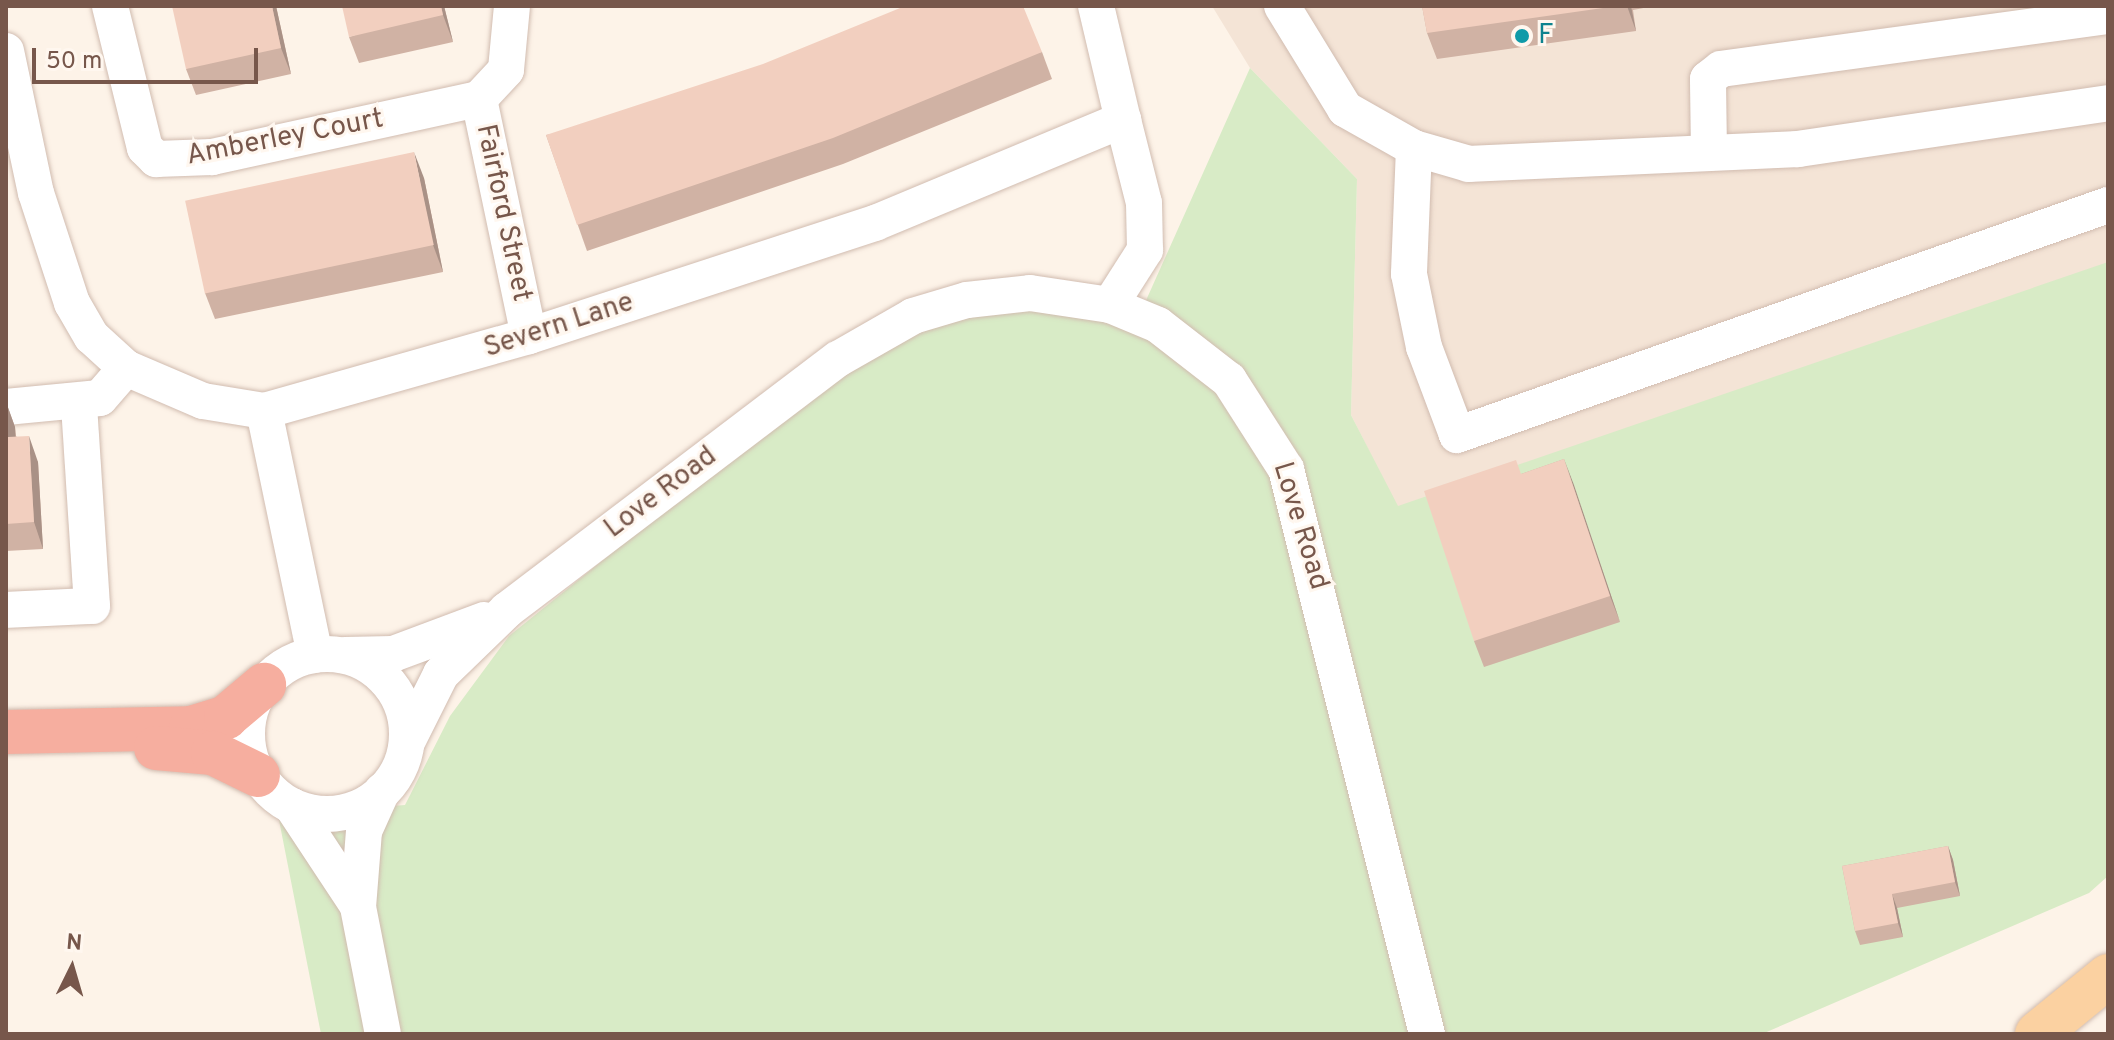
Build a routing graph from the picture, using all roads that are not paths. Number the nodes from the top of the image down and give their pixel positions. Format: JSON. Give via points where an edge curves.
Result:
{"nodes":[{"id":1,"x":110,"y":6,"type":"edge"},
{"id":2,"x":512,"y":6,"type":"edge"},
{"id":3,"x":1096,"y":6,"type":"edge"},
{"id":4,"x":1282,"y":6,"type":"edge"},
{"id":5,"x":2108,"y":16,"type":"edge"},
{"id":6,"x":6,"y":51,"type":"edge"},
{"id":7,"x":479,"y":99,"type":"junction"},
{"id":8,"x":2108,"y":103,"type":"edge"},
{"id":9,"x":1123,"y":120,"type":"junction"},
{"id":10,"x":1414,"y":148,"type":"junction"},
{"id":11,"x":1709,"y":153,"type":"junction"},
{"id":12,"x":21,"y":195,"type":"edge"},
{"id":13,"x":2108,"y":205,"type":"edge"},
{"id":14,"x":1110,"y":305,"type":"junction"},
{"id":15,"x":529,"y":336,"type":"junction"},
{"id":16,"x":126,"y":368,"type":"junction"},
{"id":17,"x":79,"y":404,"type":"junction"},
{"id":18,"x":6,"y":407,"type":"edge"},
{"id":19,"x":264,"y":411,"type":"junction"},
{"id":20,"x":6,"y":610,"type":"edge"},
{"id":21,"x":507,"y":610,"type":"junction"},
{"id":22,"x":326,"y":655,"type":"junction"},
{"id":23,"x":264,"y":685,"type":"junction"},
{"id":24,"x":6,"y":732,"type":"edge"},
{"id":25,"x":407,"y":742,"type":"junction"},
{"id":26,"x":6,"y":751,"type":"edge"},
{"id":27,"x":258,"y":775,"type":"junction"},
{"id":28,"x":382,"y":791,"type":"junction"},
{"id":29,"x":292,"y":806,"type":"junction"},
{"id":30,"x":358,"y":907,"type":"junction"},
{"id":31,"x":1404,"y":945,"type":"junction"},
{"id":32,"x":2108,"y":976,"type":"edge"},
{"id":33,"x":383,"y":1034,"type":"edge"},
{"id":34,"x":1416,"y":1034,"type":"edge"},
{"id":35,"x":1430,"y":1034,"type":"edge"},
{"id":36,"x":2037,"y":1034,"type":"edge"}],
"edges":[{"from":1,"to":7,"type":"street","name":"Amberley Court","via":[[145,148],[156,159],[212,157]]},
{"from":2,"to":7,"type":"street","name":"Fairford Street","via":[[506,70]]},
{"from":3,"to":9,"type":"street"},
{"from":4,"to":10,"type":"street","via":[[1345,109]]},
{"from":5,"to":11,"type":"street","via":[[1721,69],[1708,79]]},
{"from":6,"to":12,"type":"street","name":"Severn Lane"},
{"from":7,"to":15,"type":"street","name":"Fairford Street"},
{"from":8,"to":11,"type":"street","via":[[1798,149]]},
{"from":9,"to":14,"type":"street","via":[[1144,203],[1145,250]]},
{"from":9,"to":15,"type":"street","name":"Severn Lane","via":[[875,223]]},
{"from":10,"to":11,"type":"street","via":[[1469,164]]},
{"from":10,"to":13,"type":"street","via":[[1409,274],[1424,347],[1457,435]]},
{"from":12,"to":16,"type":"street","name":"Severn Lane","via":[[92,337]]},
{"from":14,"to":21,"type":"street","name":"Love Road","via":[[1014,293],[913,316],[838,359]]},
{"from":14,"to":31,"type":"street","name":"Love Road","via":[[1158,325],[1229,380],[1286,469]]},
{"from":15,"to":19,"type":"street","name":"Severn Lane"},
{"from":16,"to":17,"type":"street","via":[[100,398]]},
{"from":16,"to":19,"type":"street","name":"Severn Lane","via":[[158,387]]},
{"from":17,"to":18,"type":"street"},
{"from":17,"to":20,"type":"street","via":[[92,606]]},
{"from":19,"to":22,"type":"street"},
{"from":21,"to":22,"type":"street","name":"Love Road","via":[[393,654]]},
{"from":21,"to":25,"type":"street","name":"Love Road","via":[[441,674]]},
{"from":22,"to":23,"type":"street","via":[[289,664]]},
{"from":22,"to":25,"type":"street","via":[[386,681],[404,713]]},
{"from":23,"to":24,"type":"highway","via":[[226,717],[191,728]]},
{"from":23,"to":27,"type":"street","via":[[247,731]]},
{"from":25,"to":28,"type":"street"},
{"from":26,"to":27,"type":"highway","via":[[195,749]]},
{"from":27,"to":29,"type":"street"},
{"from":28,"to":29,"type":"street","via":[[340,813]]},
{"from":28,"to":30,"type":"street","via":[[364,831]]},
{"from":29,"to":30,"type":"street"},
{"from":30,"to":33,"type":"street"},
{"from":31,"to":34,"type":"street","name":"Love Road"},
{"from":31,"to":35,"type":"street","name":"Love Road"},
{"from":32,"to":36,"type":"main road"}]}
